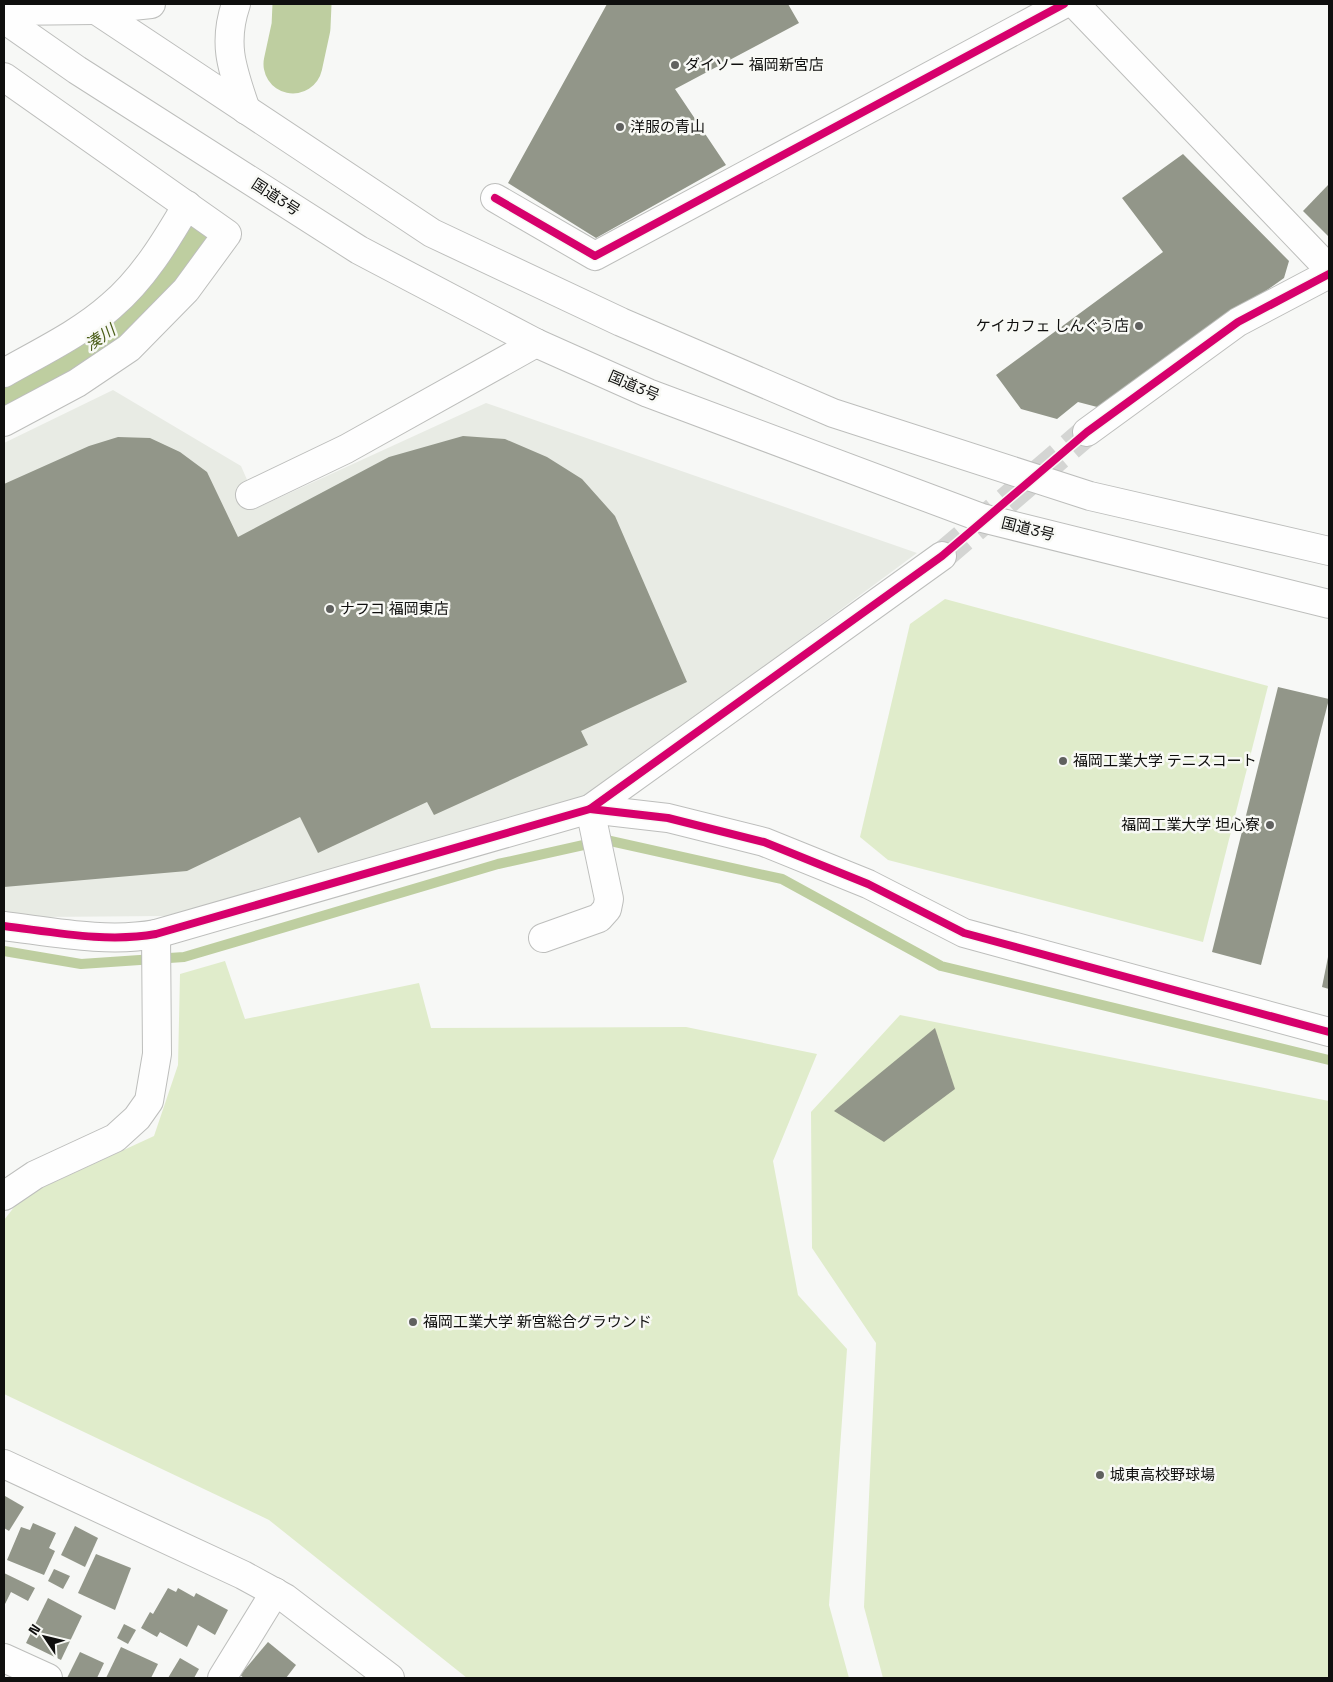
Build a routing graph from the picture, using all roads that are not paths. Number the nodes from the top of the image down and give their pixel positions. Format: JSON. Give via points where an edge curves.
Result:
{"nodes":[{"id":1,"x":150,"y":4,"type":"edge"},
{"id":2,"x":236,"y":4,"type":"edge"},
{"id":3,"x":1064,"y":4,"type":"edge"},
{"id":4,"x":1075,"y":4,"type":"edge"},
{"id":5,"x":91,"y":7,"type":"edge"},
{"id":6,"x":4,"y":11,"type":"edge"},
{"id":7,"x":4,"y":19,"type":"edge"},
{"id":8,"x":4,"y":77,"type":"edge"},
{"id":9,"x":246,"y":110,"type":"junction"},
{"id":10,"x":495,"y":198,"type":"dead end"},
{"id":11,"x":187,"y":206,"type":"junction"},
{"id":12,"x":1329,"y":269,"type":"edge"},
{"id":13,"x":1329,"y":274,"type":"edge"},
{"id":14,"x":536,"y":343,"type":"junction"},
{"id":15,"x":4,"y":373,"type":"edge"},
{"id":16,"x":4,"y":422,"type":"edge"},
{"id":17,"x":1087,"y":432,"type":"tunnel mouth"},
{"id":18,"x":250,"y":495,"type":"dead end"},
{"id":19,"x":1329,"y":551,"type":"edge"},
{"id":20,"x":942,"y":556,"type":"tunnel mouth"},
{"id":21,"x":1329,"y":604,"type":"edge"},
{"id":22,"x":590,"y":809,"type":"junction"},
{"id":23,"x":4,"y":926,"type":"edge"},
{"id":24,"x":156,"y":934,"type":"junction"},
{"id":25,"x":543,"y":938,"type":"dead end"},
{"id":26,"x":1329,"y":1032,"type":"edge"},
{"id":27,"x":4,"y":1196,"type":"edge"},
{"id":28,"x":4,"y":1464,"type":"edge"},
{"id":29,"x":275,"y":1592,"type":"junction"},
{"id":30,"x":4,"y":1658,"type":"edge"},
{"id":31,"x":48,"y":1678,"type":"edge"},
{"id":32,"x":222,"y":1678,"type":"edge"},
{"id":33,"x":390,"y":1678,"type":"edge"}],
"edges":[{"from":1,"to":5,"type":"main road"},
{"from":2,"to":9,"type":"main road","via":[[229,24],[230,60]]},
{"from":3,"to":10,"type":"main road","via":[[595,256]]},
{"from":4,"to":12,"type":"main road"},
{"from":5,"to":6,"type":"main road"},
{"from":5,"to":9,"type":"main road"},
{"from":7,"to":14,"type":"main road","name":"国道3号","via":[[77,70],[359,250]]},
{"from":8,"to":11,"type":"main road"},
{"from":9,"to":19,"type":"main road","via":[[432,233],[621,322],[833,413],[1090,496]]},
{"from":11,"to":15,"type":"main road","via":[[158,254],[111,306]]},
{"from":11,"to":16,"type":"main road","via":[[227,234],[186,290],[129,348],[77,383]]},
{"from":13,"to":17,"type":"main road","via":[[1238,322]]},
{"from":14,"to":18,"type":"main road","via":[[346,450]]},
{"from":14,"to":21,"type":"main road","name":"国道3号","via":[[648,393],[982,518]]},
{"from":20,"to":22,"type":"main road"},
{"from":22,"to":24,"type":"main road"},
{"from":22,"to":25,"type":"main road","via":[[609,899],[607,909],[599,918]]},
{"from":22,"to":26,"type":"main road","via":[[668,818],[764,842],[868,884],[964,933]]},
{"from":23,"to":24,"type":"main road","via":[[136,938]]},
{"from":24,"to":27,"type":"main road","via":[[157,1054],[149,1101],[137,1118],[115,1138],[35,1175]]},
{"from":28,"to":29,"type":"main road"},
{"from":29,"to":32,"type":"main road"},
{"from":29,"to":33,"type":"main road"},
{"from":30,"to":31,"type":"main road"}]}
